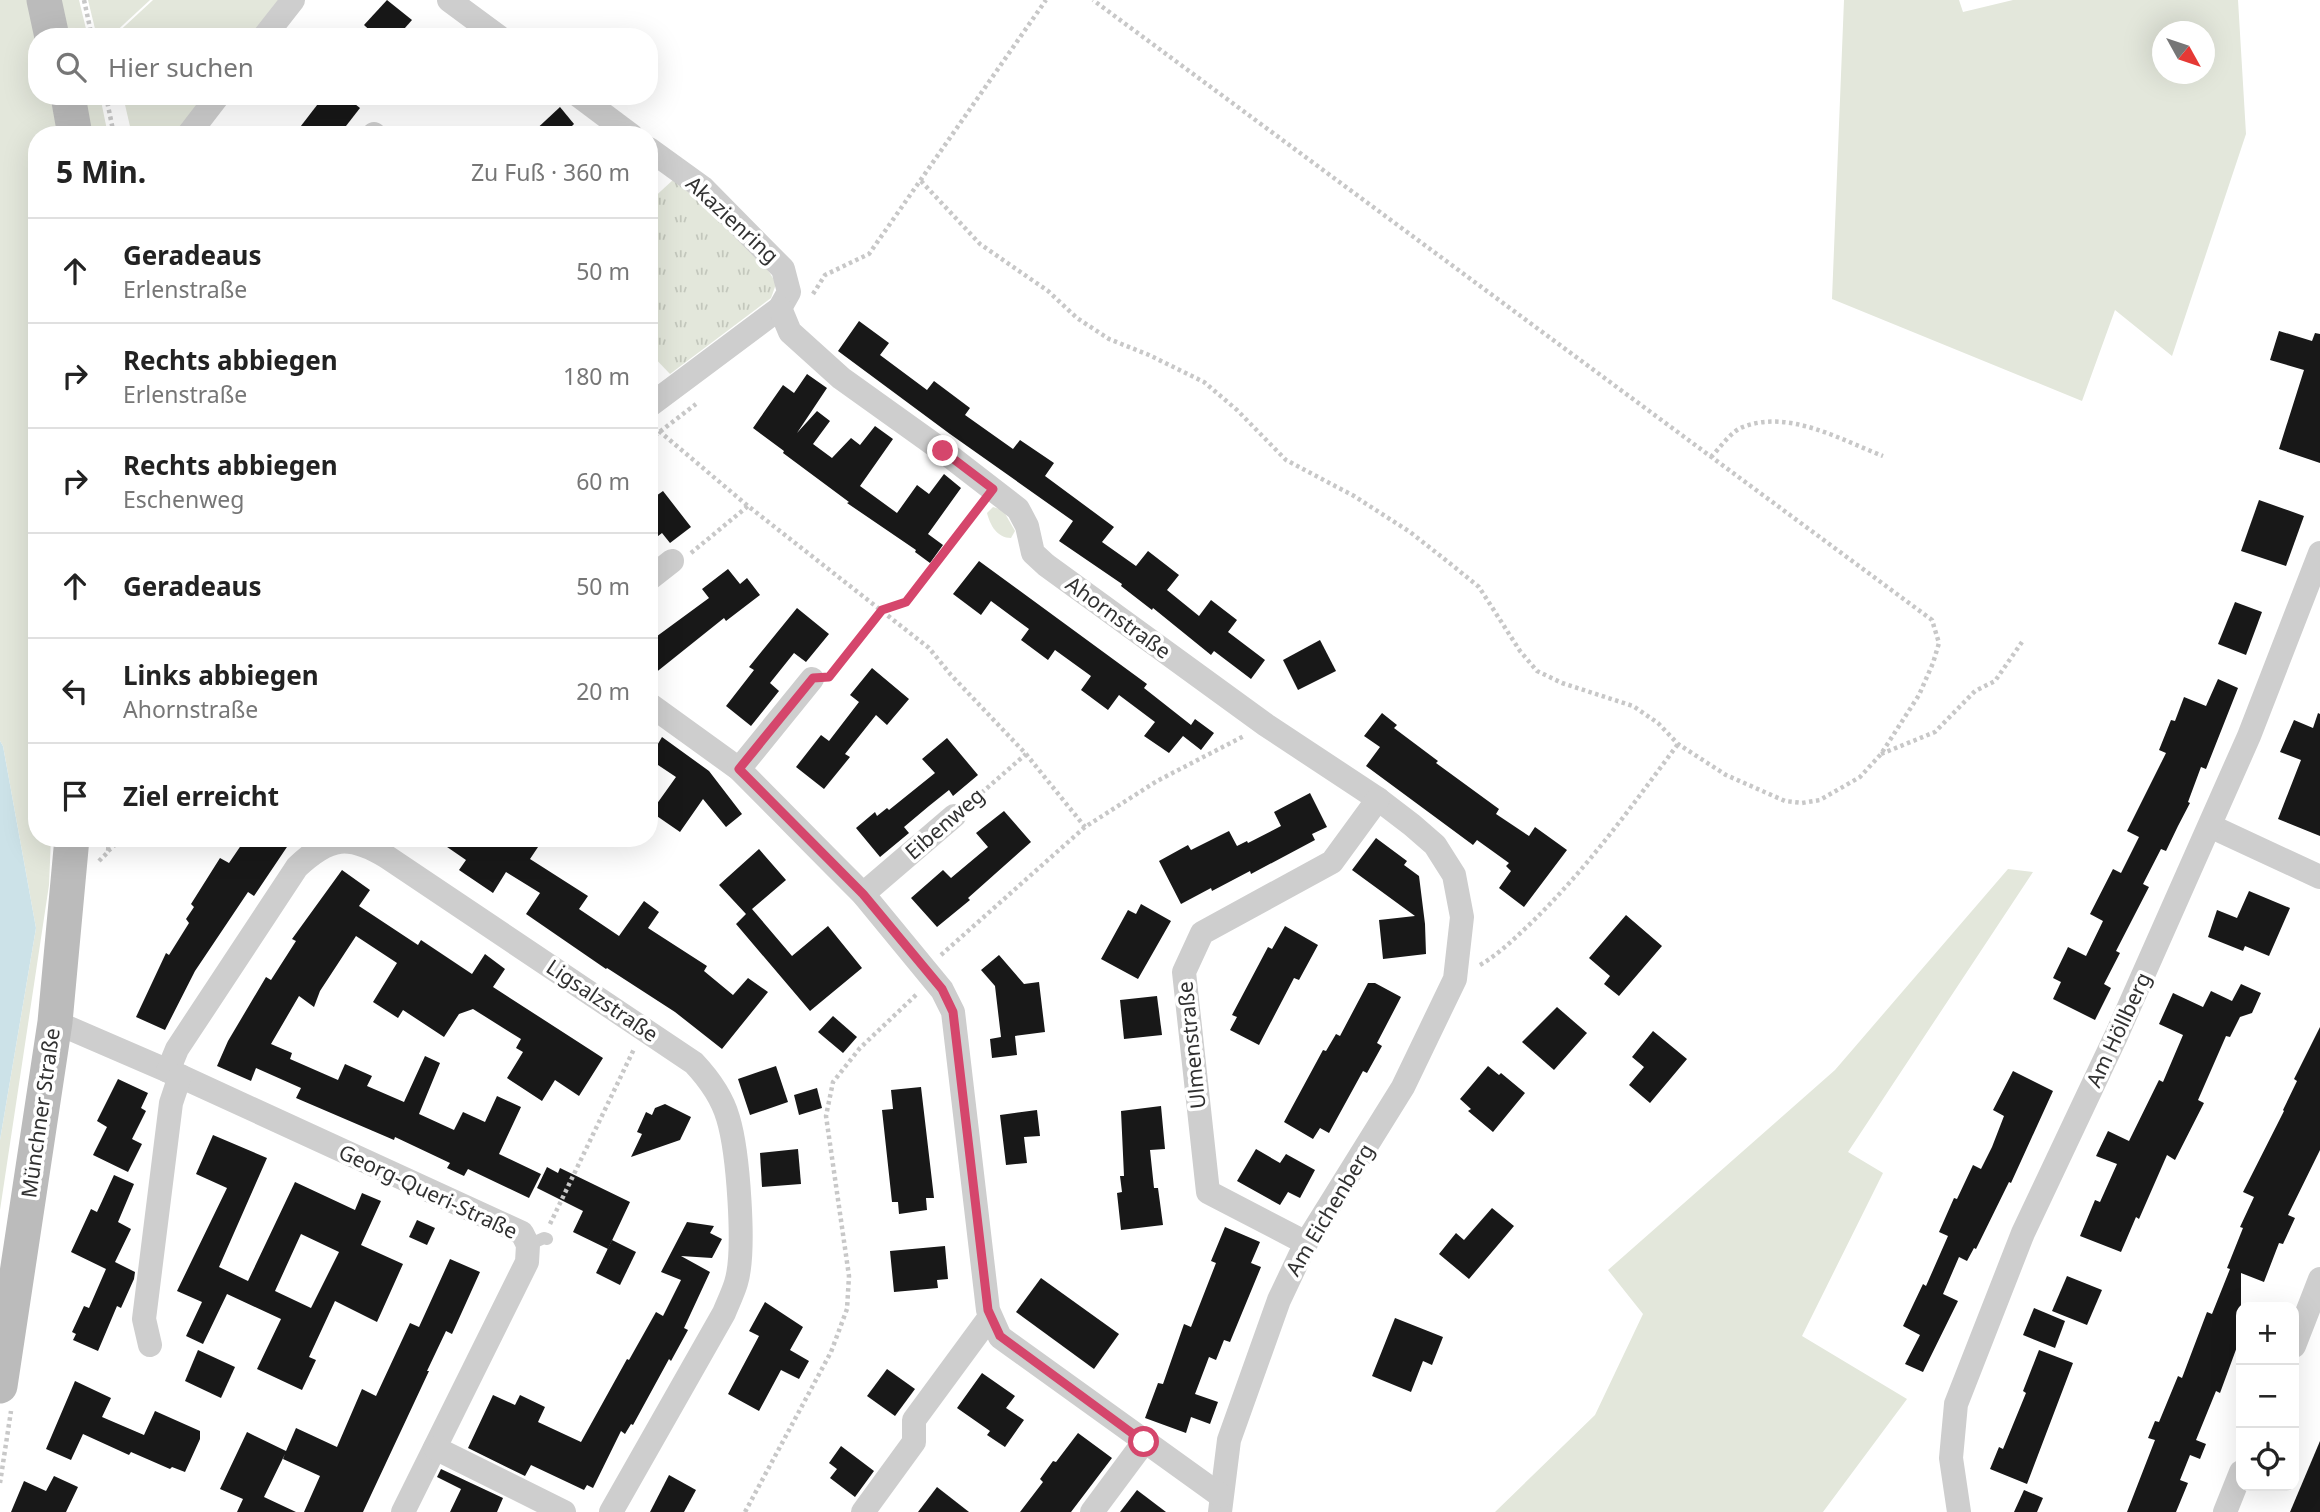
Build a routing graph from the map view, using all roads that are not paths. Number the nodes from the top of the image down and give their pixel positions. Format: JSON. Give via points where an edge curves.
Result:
{"nodes":[{"id":1,"x":44,"y":0,"type":"edge"},
{"id":2,"x":293,"y":0,"type":"edge"},
{"id":3,"x":449,"y":0,"type":"edge"},
{"id":4,"x":50,"y":28,"type":"edge"},
{"id":5,"x":271,"y":28,"type":"edge"},
{"id":6,"x":487,"y":28,"type":"edge"},
{"id":7,"x":70,"y":105,"type":"edge"},
{"id":8,"x":211,"y":105,"type":"edge"},
{"id":9,"x":591,"y":105,"type":"edge"},
{"id":10,"x":73,"y":126,"type":"edge"},
{"id":11,"x":195,"y":126,"type":"edge"},
{"id":12,"x":619,"y":126,"type":"edge"},
{"id":13,"x":658,"y":156,"type":"edge"},
{"id":14,"x":780,"y":308,"type":"junction"},
{"id":15,"x":658,"y":399,"type":"edge"},
{"id":16,"x":2320,"y":554,"type":"edge"},
{"id":17,"x":672,"y":561,"type":"road end"},
{"id":18,"x":658,"y":572,"type":"edge"},
{"id":19,"x":813,"y":678,"type":"road end"},
{"id":20,"x":658,"y":710,"type":"edge"},
{"id":21,"x":739,"y":769,"type":"junction"},
{"id":22,"x":1378,"y":799,"type":"junction"},
{"id":23,"x":954,"y":816,"type":"road end"},
{"id":24,"x":2210,"y":826,"type":"junction"},
{"id":25,"x":71,"y":847,"type":"edge"},
{"id":26,"x":323,"y":847,"type":"edge"},
{"id":27,"x":371,"y":847,"type":"edge"},
{"id":28,"x":2320,"y":877,"type":"edge"},
{"id":29,"x":863,"y":894,"type":"junction"},
{"id":30,"x":1462,"y":917,"type":"joint"},
{"id":31,"x":55,"y":1022,"type":"junction"},
{"id":32,"x":174,"y":1073,"type":"junction"},
{"id":33,"x":1306,"y":1242,"type":"junction"},
{"id":34,"x":2320,"y":1279,"type":"edge"},
{"id":35,"x":989,"y":1318,"type":"junction"},
{"id":36,"x":2312,"y":1327,"type":"edge"},
{"id":37,"x":2299,"y":1341,"type":"edge"},
{"id":38,"x":150,"y":1345,"type":"dead end"},
{"id":39,"x":0,"y":1386,"type":"edge"},
{"id":40,"x":1144,"y":1442,"type":"junction"},
{"id":41,"x":435,"y":1448,"type":"junction"},
{"id":42,"x":2236,"y":1484,"type":"edge"},
{"id":43,"x":1221,"y":1504,"type":"edge"},
{"id":44,"x":403,"y":1512,"type":"edge"},
{"id":45,"x":564,"y":1512,"type":"edge"},
{"id":46,"x":611,"y":1512,"type":"edge"},
{"id":47,"x":863,"y":1512,"type":"edge"},
{"id":48,"x":1092,"y":1512,"type":"edge"},
{"id":49,"x":1959,"y":1512,"type":"edge"},
{"id":50,"x":2225,"y":1512,"type":"edge"}],
"edges":[{"from":1,"to":4,"type":"main road"},
{"from":2,"to":5,"type":"street"},
{"from":3,"to":6,"type":"street"},
{"from":7,"to":10,"type":"main road"},
{"from":8,"to":11,"type":"street"},
{"from":9,"to":12,"type":"street"},
{"from":13,"to":14,"type":"street","name":"Akazienring","via":[[703,188],[783,269],[789,292]]},
{"from":14,"to":15,"type":"street"},
{"from":14,"to":22,"type":"street","name":"Ahornstraße","via":[[790,332],[841,377],[1018,509],[1033,553],[1046,565],[1266,725]]},
{"from":16,"to":24,"type":"street","name":"Am Höllberg"},
{"from":17,"to":18,"type":"street"},
{"from":19,"to":21,"type":"street"},
{"from":20,"to":21,"type":"street"},
{"from":21,"to":29,"type":"street"},
{"from":22,"to":30,"type":"street","name":"Ahornstraße","via":[[1435,845],[1454,875]]},
{"from":22,"to":33,"type":"street","name":"Ulmenstraße","via":[[1332,862],[1202,933],[1184,972],[1208,1192]]},
{"from":23,"to":29,"type":"street","name":"Eibenweg"},
{"from":24,"to":28,"type":"street"},
{"from":24,"to":49,"type":"street","name":"Am Höllberg","via":[[2023,1233],[1956,1404],[1951,1458]]},
{"from":25,"to":31,"type":"main road","name":"Münchner Straße"},
{"from":26,"to":32,"type":"street","name":"Ligsalzstraße","via":[[297,867],[177,1049]]},
{"from":27,"to":46,"type":"street","name":"Ligsalzstraße","via":[[694,1063],[720,1099],[728,1119],[741,1242],[736,1282],[724,1313]]},
{"from":29,"to":35,"type":"street","via":[[942,989],[953,1012]]},
{"from":30,"to":33,"type":"street","name":"Am Eichenberg","via":[[1455,979],[1404,1087]]},
{"from":31,"to":32,"type":"street","name":"Georg-Queri-Straße"},
{"from":31,"to":39,"type":"main road","name":"Münchner Straße"},
{"from":32,"to":38,"type":"street","name":"Ligsalzstraße","via":[[144,1319]]},
{"from":32,"to":41,"type":"street","name":"Georg-Queri-Straße","via":[[540,1241]]},
{"from":33,"to":43,"type":"street","name":"Am Eichenberg","via":[[1279,1300],[1229,1440]]},
{"from":34,"to":36,"type":"street"},
{"from":35,"to":40,"type":"street","via":[[1000,1336]]},
{"from":35,"to":47,"type":"street","via":[[914,1420],[914,1442]]},
{"from":36,"to":37,"type":"street"},
{"from":40,"to":43,"type":"street"},
{"from":40,"to":48,"type":"street"},
{"from":41,"to":44,"type":"street","name":"Georg-Queri-Straße"},
{"from":41,"to":45,"type":"street"},
{"from":42,"to":50,"type":"street"}]}
